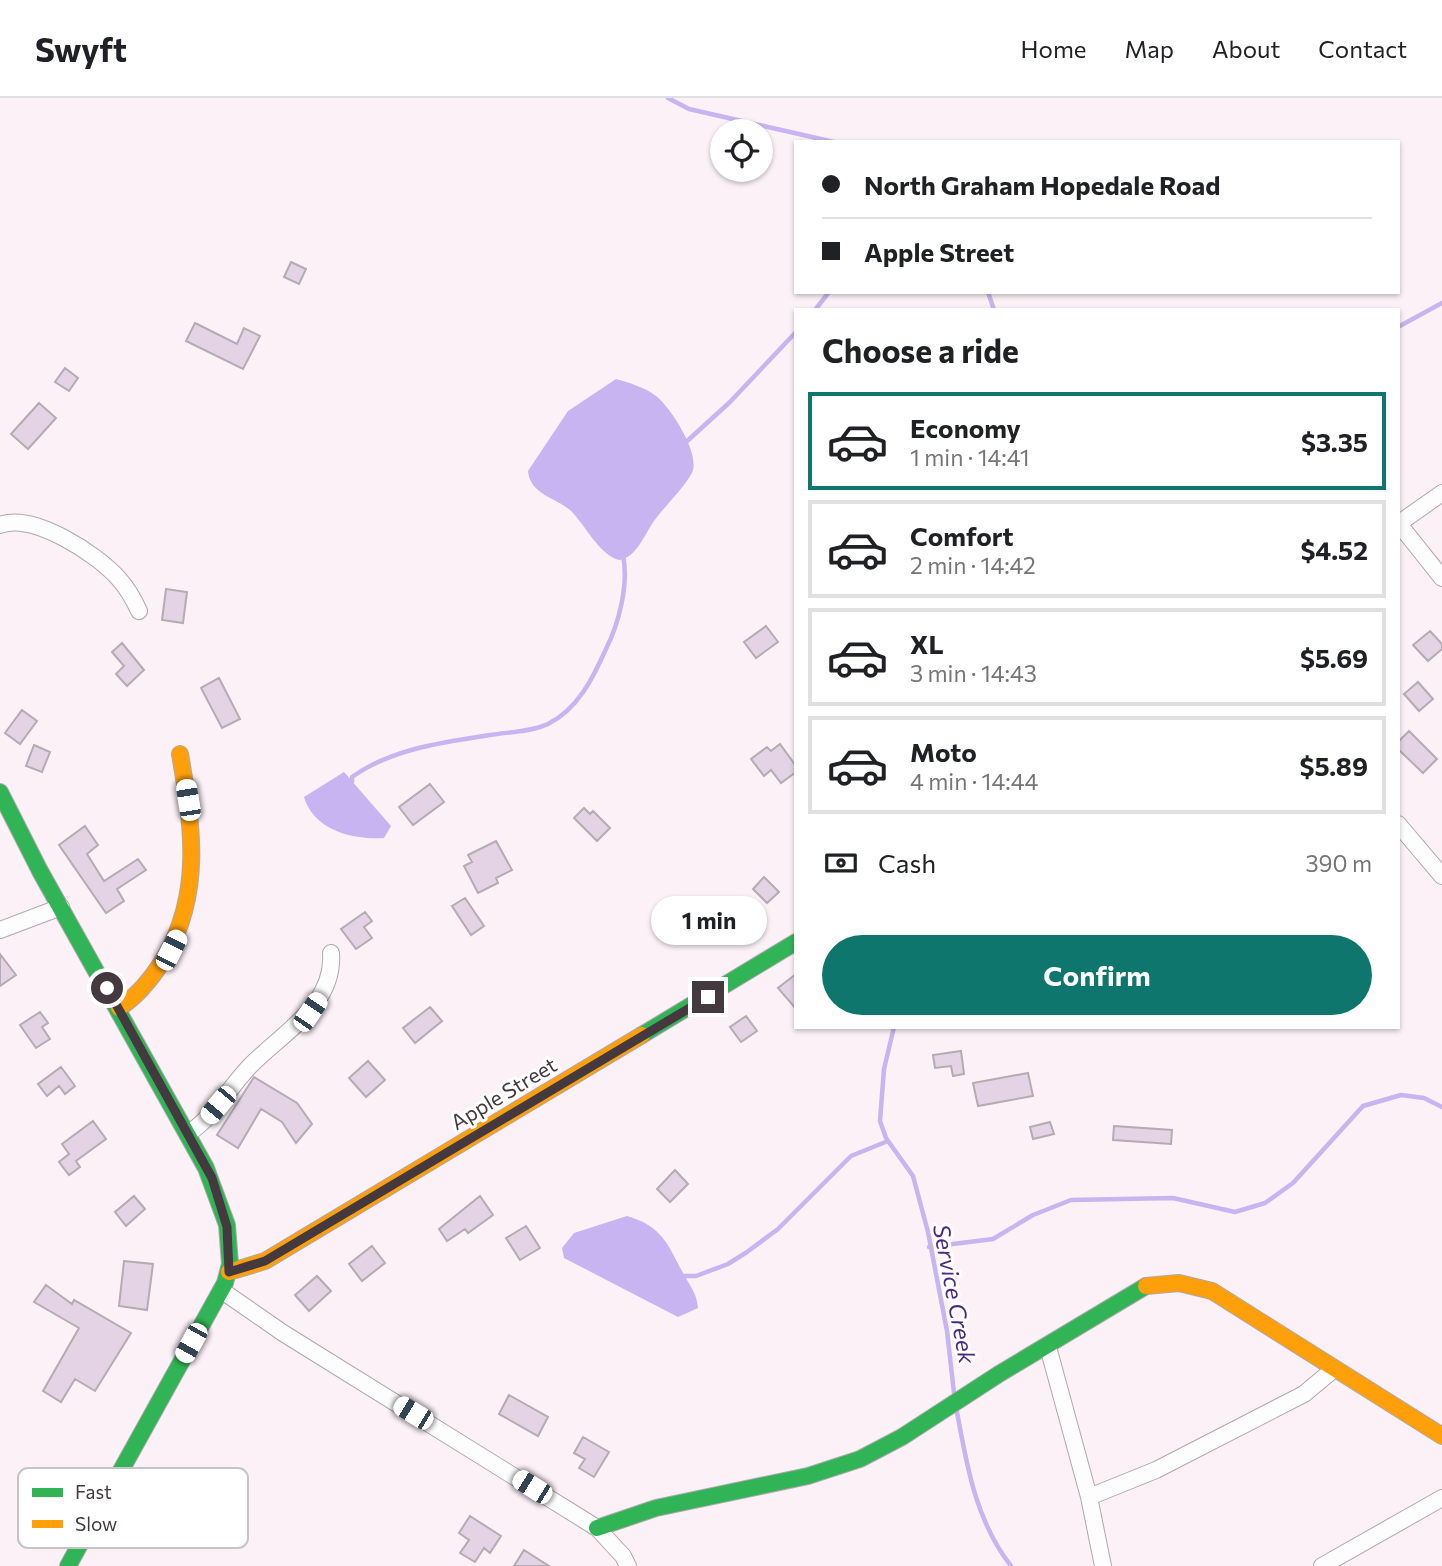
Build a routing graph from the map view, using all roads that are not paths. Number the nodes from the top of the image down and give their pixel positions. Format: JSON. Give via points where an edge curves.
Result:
{"nodes":[{"id":1,"x":1442,"y":493,"type":"edge"},
{"id":2,"x":1400,"y":523,"type":"edge"},
{"id":3,"x":0,"y":525,"type":"edge"},
{"id":4,"x":1400,"y":525,"type":"edge"},
{"id":5,"x":1442,"y":578,"type":"edge"},
{"id":6,"x":139,"y":611,"type":"dead end"},
{"id":7,"x":180,"y":754,"type":"dead end"},
{"id":8,"x":0,"y":792,"type":"edge"},
{"id":9,"x":1400,"y":826,"type":"edge"},
{"id":10,"x":1442,"y":876,"type":"edge"},
{"id":11,"x":61,"y":907,"type":"junction"},
{"id":12,"x":0,"y":930,"type":"edge"},
{"id":13,"x":794,"y":943,"type":"edge"},
{"id":14,"x":331,"y":953,"type":"dead end"},
{"id":15,"x":119,"y":1008,"type":"junction"},
{"id":16,"x":189,"y":1133,"type":"junction"},
{"id":17,"x":229,"y":1272,"type":"junction"},
{"id":18,"x":221,"y":1290,"type":"junction"},
{"id":19,"x":1048,"y":1346,"type":"junction"},
{"id":20,"x":1334,"y":1369,"type":"junction"},
{"id":21,"x":1442,"y":1436,"type":"edge"},
{"id":22,"x":122,"y":1468,"type":"edge"},
{"id":23,"x":1089,"y":1497,"type":"junction"},
{"id":24,"x":1442,"y":1497,"type":"edge"},
{"id":25,"x":597,"y":1528,"type":"junction"},
{"id":26,"x":78,"y":1548,"type":"edge"},
{"id":27,"x":68,"y":1566,"type":"edge"},
{"id":28,"x":628,"y":1566,"type":"edge"},
{"id":29,"x":1103,"y":1566,"type":"edge"},
{"id":30,"x":1322,"y":1566,"type":"edge"}],
"edges":[{"from":1,"to":2,"type":"street"},
{"from":3,"to":6,"type":"street","via":[[32,523],[95,558],[120,580]]},
{"from":4,"to":5,"type":"street"},
{"from":7,"to":15,"type":"street","via":[[193,856],[189,907],[154,975],[139,994]]},
{"from":8,"to":11,"type":"street"},
{"from":9,"to":10,"type":"street"},
{"from":11,"to":12,"type":"street"},
{"from":11,"to":15,"type":"street"},
{"from":13,"to":17,"type":"street","name":"Apple Street","via":[[265,1261]]},
{"from":14,"to":16,"type":"street","via":[[330,977],[310,1012],[251,1066]]},
{"from":15,"to":16,"type":"street"},
{"from":16,"to":17,"type":"street","via":[[221,1202]]},
{"from":17,"to":18,"type":"street"},
{"from":18,"to":22,"type":"street"},
{"from":18,"to":25,"type":"street"},
{"from":19,"to":20,"type":"street","via":[[1144,1286],[1179,1282],[1212,1291]]},
{"from":19,"to":23,"type":"street"},
{"from":19,"to":25,"type":"street","via":[[903,1439],[873,1453],[802,1477],[630,1514]]},
{"from":20,"to":21,"type":"street"},
{"from":20,"to":23,"type":"street","via":[[1304,1394],[1156,1469]]},
{"from":23,"to":29,"type":"street"},
{"from":24,"to":30,"type":"street"},
{"from":25,"to":28,"type":"street"},
{"from":26,"to":27,"type":"street"}]}
